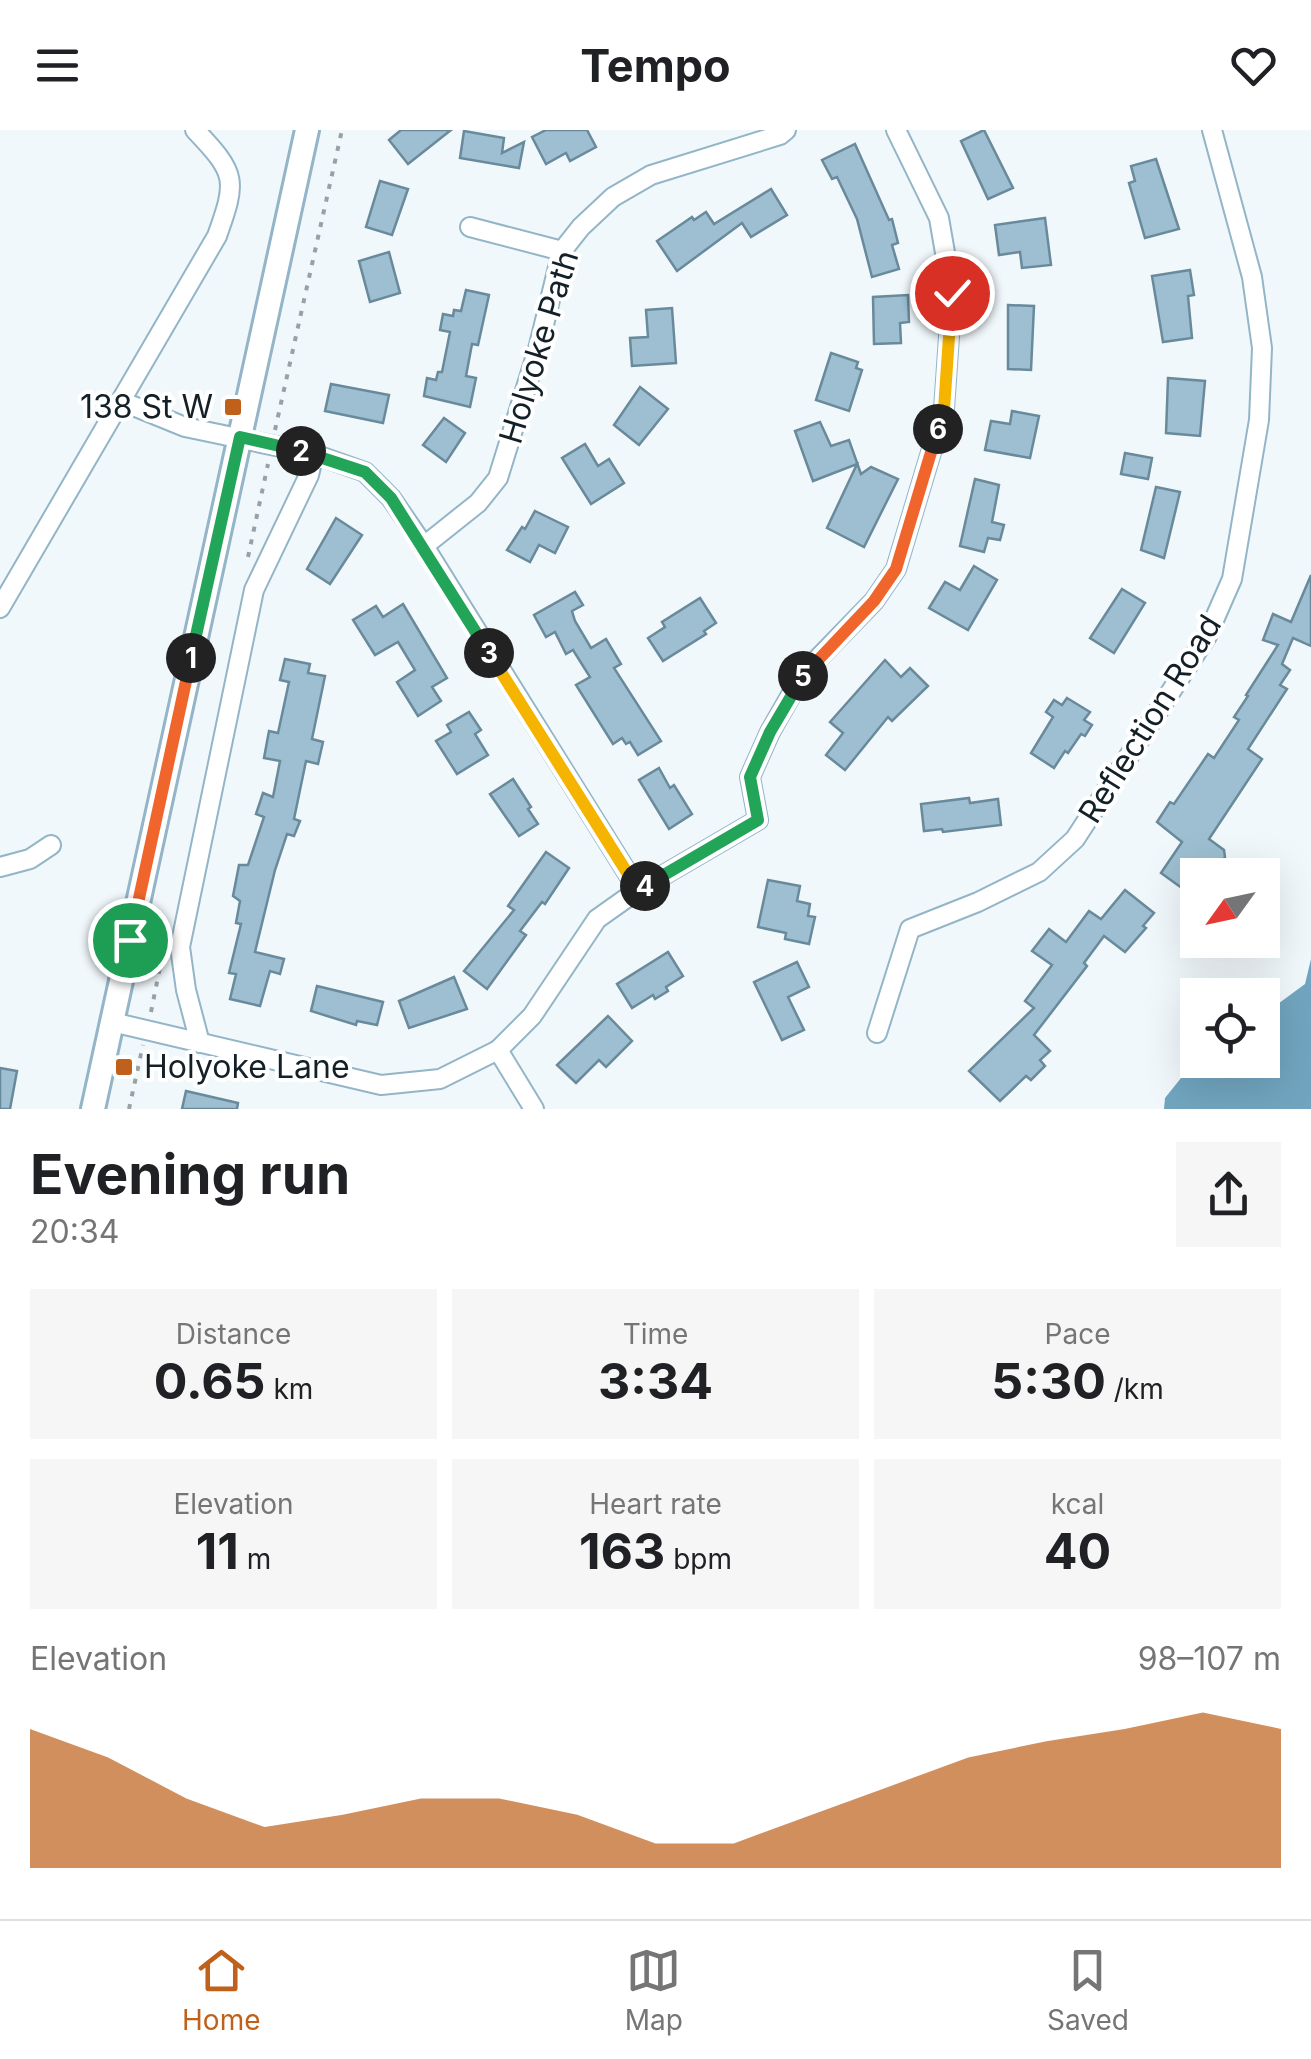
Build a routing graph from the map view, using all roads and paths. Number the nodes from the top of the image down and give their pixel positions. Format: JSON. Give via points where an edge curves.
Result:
{"nodes":[{"id":1,"x":195,"y":130,"type":"edge"},
{"id":2,"x":307,"y":130,"type":"edge"},
{"id":3,"x":342,"y":130,"type":"edge"},
{"id":4,"x":786,"y":130,"type":"edge"},
{"id":5,"x":896,"y":130,"type":"edge"},
{"id":6,"x":1212,"y":130,"type":"edge"},
{"id":7,"x":470,"y":227,"type":"dead end"},
{"id":8,"x":562,"y":251,"type":"junction"},
{"id":9,"x":121,"y":401,"type":"junction"},
{"id":10,"x":276,"y":423,"type":"dead end"},
{"id":11,"x":240,"y":437,"type":"junction"},
{"id":12,"x":314,"y":454,"type":"junction"},
{"id":13,"x":424,"y":546,"type":"junction"},
{"id":14,"x":0,"y":608,"type":"edge"},
{"id":15,"x":51,"y":845,"type":"dead end"},
{"id":16,"x":0,"y":867,"type":"edge"},
{"id":17,"x":638,"y":890,"type":"junction"},
{"id":18,"x":112,"y":1022,"type":"junction"},
{"id":19,"x":877,"y":1033,"type":"dead end"},
{"id":20,"x":200,"y":1043,"type":"junction"},
{"id":21,"x":142,"y":1050,"type":"dead end"},
{"id":22,"x":498,"y":1050,"type":"junction"},
{"id":23,"x":92,"y":1109,"type":"edge"},
{"id":24,"x":128,"y":1109,"type":"edge"},
{"id":25,"x":534,"y":1109,"type":"edge"}],
"edges":[{"from":1,"to":9,"type":"street","via":[[230,172],[232,195],[217,236]]},
{"from":2,"to":11,"type":"street"},
{"from":3,"to":10,"type":"path"},
{"from":4,"to":8,"type":"street","name":"Holyoke Path","via":[[650,175],[614,197]]},
{"from":5,"to":17,"type":"street","via":[[939,218],[952,293],[944,409],[896,569],[804,674],[770,732],[750,777],[758,820]]},
{"from":6,"to":19,"type":"street","name":"Reflection Road","via":[[1252,277],[1262,348],[1259,420],[1232,580],[1207,636],[1075,839],[1040,872],[910,929]]},
{"from":7,"to":8,"type":"street"},
{"from":8,"to":13,"type":"street","name":"Holyoke Path","via":[[498,478]]},
{"from":9,"to":11,"type":"street","via":[[185,427]]},
{"from":9,"to":14,"type":"street"},
{"from":11,"to":12,"type":"street"},
{"from":11,"to":18,"type":"street"},
{"from":12,"to":13,"type":"street","via":[[365,472]]},
{"from":12,"to":20,"type":"street","via":[[254,590],[180,947]]},
{"from":13,"to":17,"type":"street"},
{"from":15,"to":16,"type":"street"},
{"from":17,"to":22,"type":"street","via":[[598,918],[532,1016]]},
{"from":18,"to":20,"type":"street"},
{"from":18,"to":23,"type":"street"},
{"from":20,"to":22,"type":"street","via":[[381,1085],[440,1079]]},
{"from":21,"to":24,"type":"path"},
{"from":22,"to":25,"type":"street"}]}
